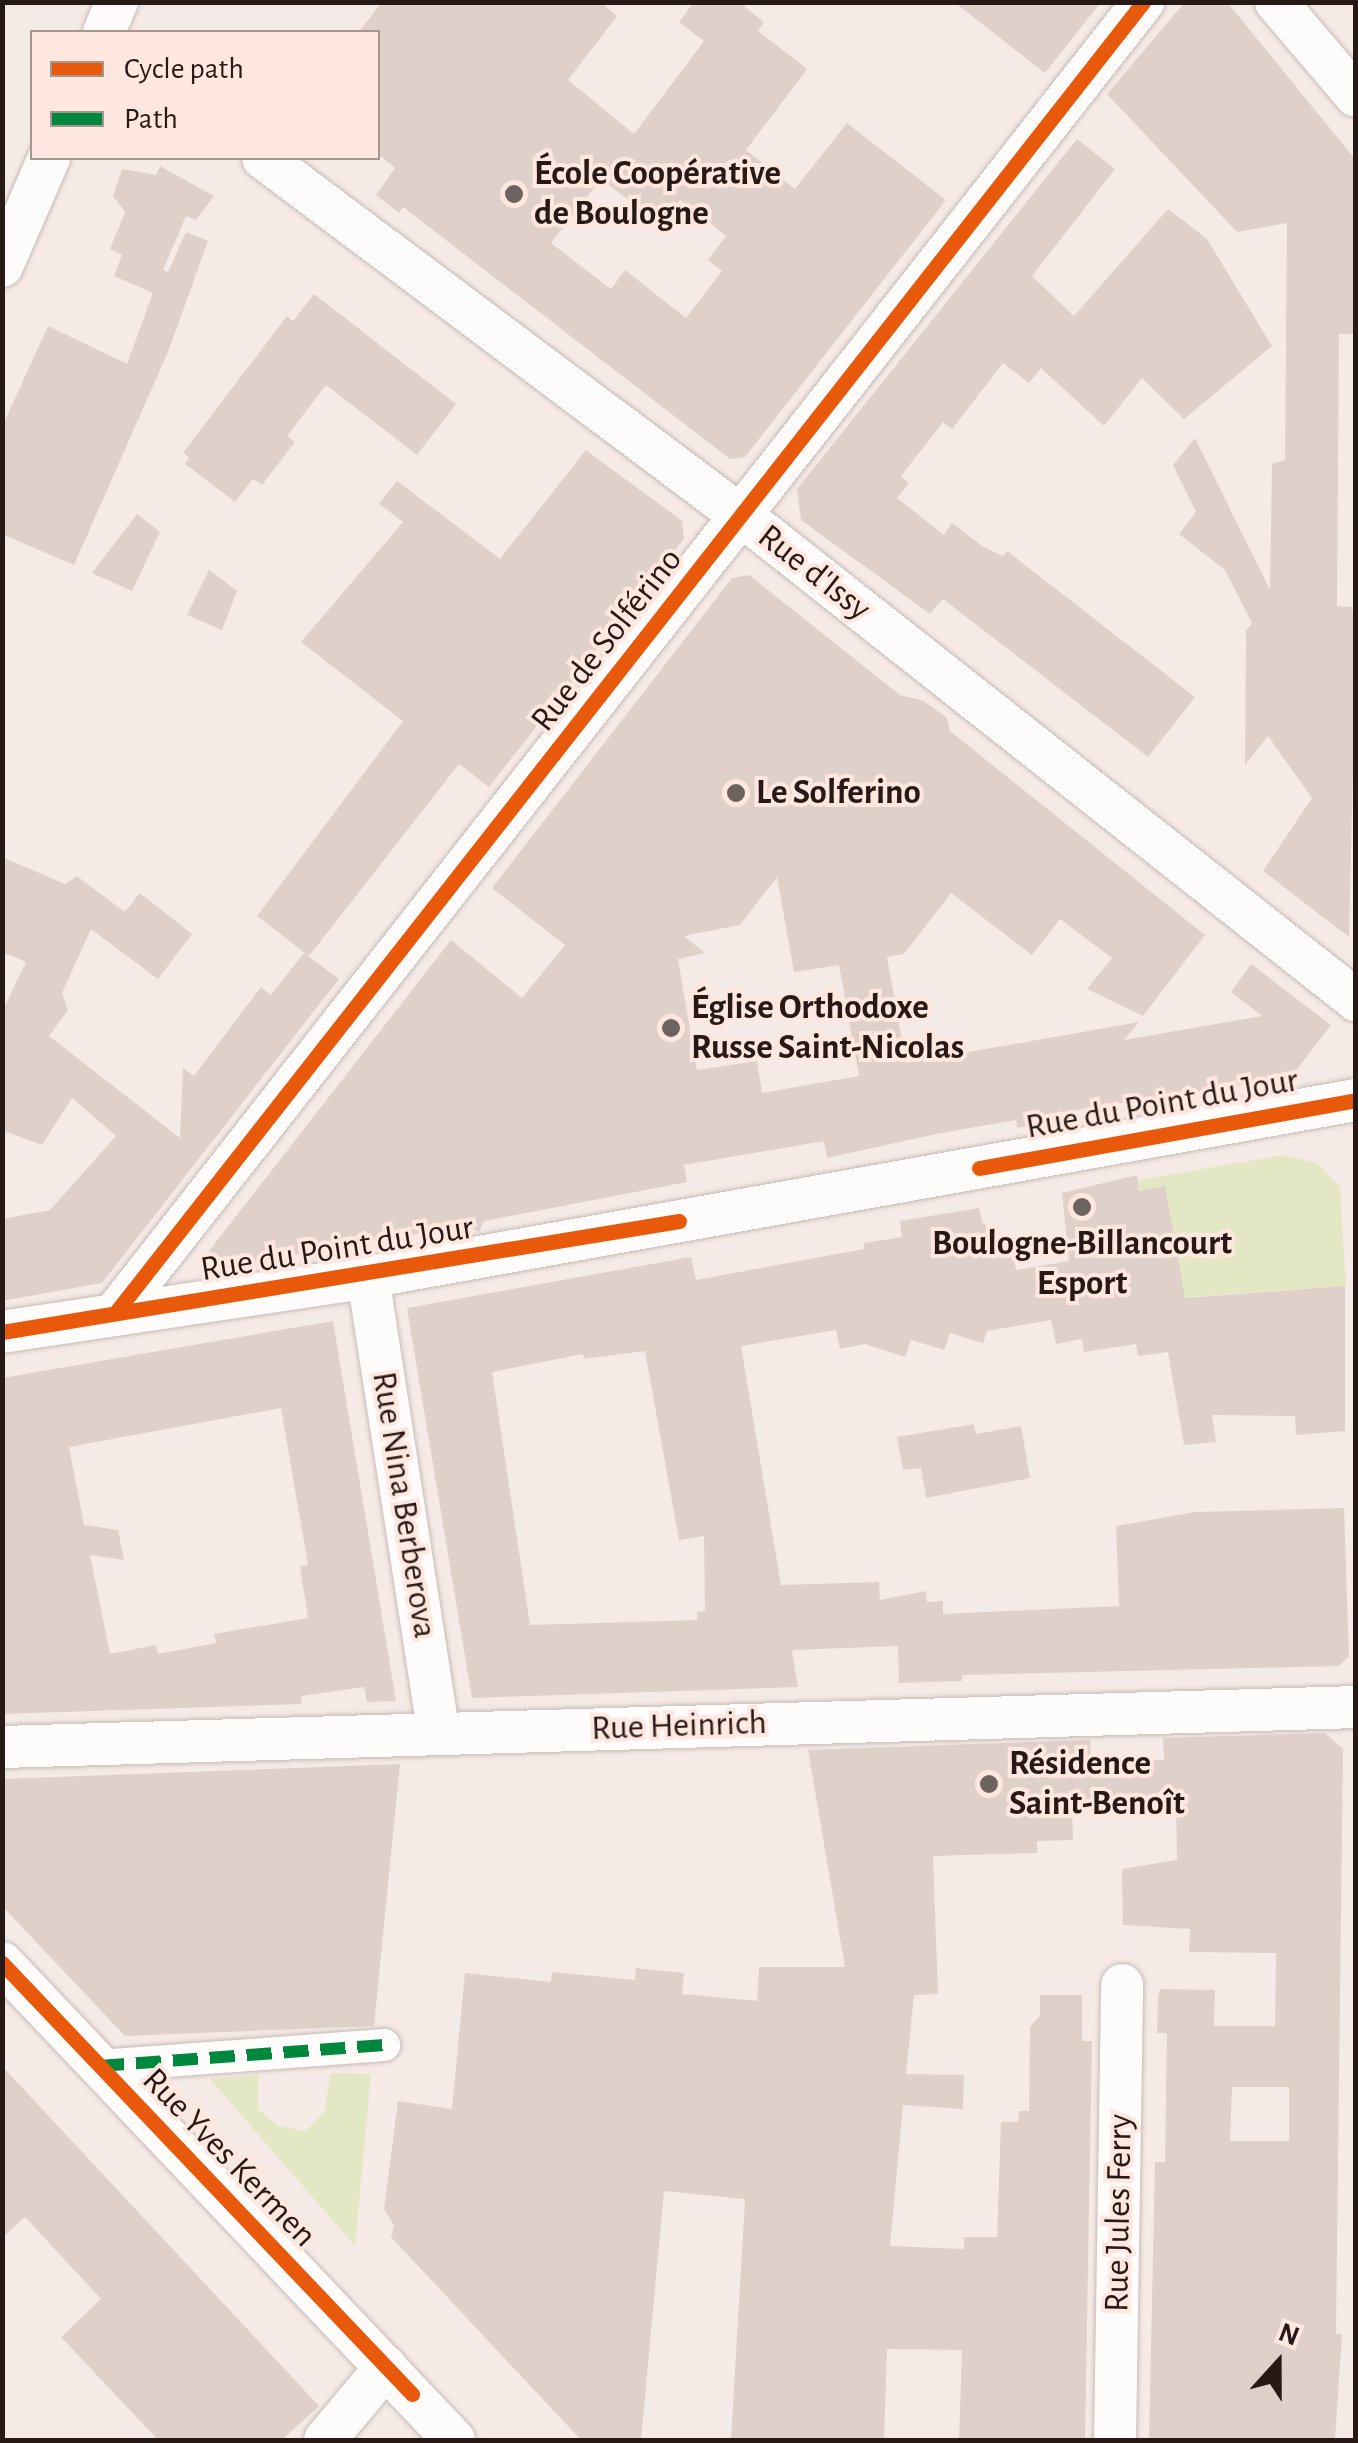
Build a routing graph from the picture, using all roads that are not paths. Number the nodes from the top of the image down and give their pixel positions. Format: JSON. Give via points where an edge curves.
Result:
{"nodes":[{"id":1,"x":118,"y":2,"type":"edge"},
{"id":2,"x":1143,"y":2,"type":"edge"},
{"id":3,"x":1276,"y":2,"type":"edge"},
{"id":4,"x":105,"y":30,"type":"edge"},
{"id":5,"x":1356,"y":96,"type":"edge"},
{"id":6,"x":49,"y":160,"type":"edge"},
{"id":7,"x":266,"y":160,"type":"edge"},
{"id":8,"x":2,"y":266,"type":"edge"},
{"id":9,"x":742,"y":518,"type":"junction"},
{"id":10,"x":1356,"y":1000,"type":"edge"},
{"id":11,"x":1356,"y":1100,"type":"edge"},
{"id":12,"x":368,"y":1277,"type":"junction"},
{"id":13,"x":116,"y":1312,"type":"junction"},
{"id":14,"x":2,"y":1332,"type":"edge"},
{"id":15,"x":1356,"y":1707,"type":"edge"},
{"id":16,"x":440,"y":1733,"type":"junction"},
{"id":17,"x":2,"y":1746,"type":"edge"},
{"id":18,"x":2,"y":1964,"type":"edge"},
{"id":19,"x":1122,"y":1984,"type":"dead end"},
{"id":20,"x":384,"y":2045,"type":"dead end"},
{"id":21,"x":100,"y":2066,"type":"junction"},
{"id":22,"x":386,"y":2367,"type":"junction"},
{"id":23,"x":325,"y":2440,"type":"edge"},
{"id":24,"x":454,"y":2440,"type":"edge"},
{"id":25,"x":1115,"y":2440,"type":"edge"}],
"edges":[{"from":1,"to":4,"type":"street"},
{"from":2,"to":9,"type":"street","name":"Rue de Solférino"},
{"from":3,"to":5,"type":"street"},
{"from":6,"to":8,"type":"street"},
{"from":7,"to":9,"type":"street","name":"Rue d'Issy"},
{"from":9,"to":10,"type":"street","name":"Rue d'Issy"},
{"from":9,"to":13,"type":"street","name":"Rue de Solférino"},
{"from":11,"to":12,"type":"street","name":"Rue du Point du Jour"},
{"from":12,"to":13,"type":"street","name":"Rue du Point du Jour"},
{"from":12,"to":16,"type":"street","name":"Rue Nina Berberova"},
{"from":13,"to":14,"type":"street","name":"Rue du Point du Jour"},
{"from":15,"to":16,"type":"street","name":"Rue Heinrich"},
{"from":16,"to":17,"type":"street","name":"Rue Heinrich"},
{"from":18,"to":21,"type":"street","name":"Rue Yves Kermen"},
{"from":19,"to":25,"type":"street","name":"Rue Jules Ferry"},
{"from":20,"to":21,"type":"street"},
{"from":21,"to":22,"type":"street","name":"Rue Yves Kermen"},
{"from":22,"to":23,"type":"street"},
{"from":22,"to":24,"type":"street","name":"Rue Yves Kermen"}]}
